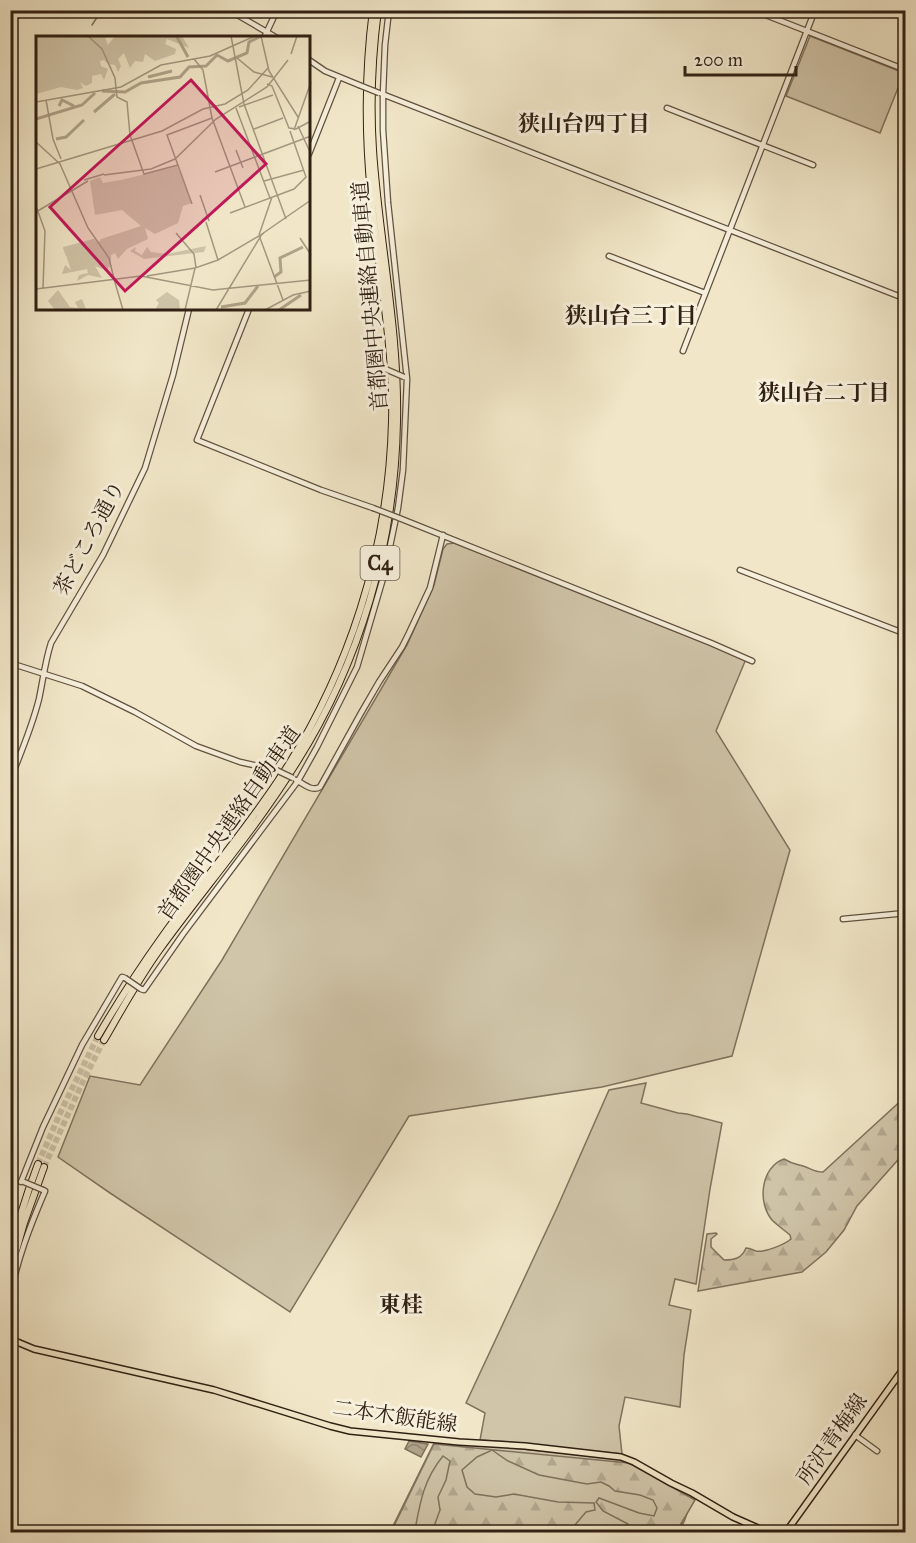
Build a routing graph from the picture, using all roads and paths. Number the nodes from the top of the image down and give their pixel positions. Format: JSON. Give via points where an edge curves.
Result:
{"nodes":[{"id":1,"x":229,"y":10,"type":"edge"},
{"id":2,"x":277,"y":10,"type":"edge"},
{"id":3,"x":373,"y":10,"type":"edge"},
{"id":4,"x":378,"y":10,"type":"edge"},
{"id":5,"x":390,"y":10,"type":"edge"},
{"id":6,"x":753,"y":10,"type":"edge"},
{"id":7,"x":814,"y":10,"type":"edge"},
{"id":8,"x":806,"y":32,"type":"junction"},
{"id":9,"x":265,"y":35,"type":"edge"},
{"id":10,"x":310,"y":61,"type":"edge"},
{"id":11,"x":906,"y":70,"type":"edge"},
{"id":12,"x":339,"y":78,"type":"junction"},
{"id":13,"x":381,"y":93,"type":"junction"},
{"id":14,"x":667,"y":108,"type":"dead end"},
{"id":15,"x":762,"y":145,"type":"junction"},
{"id":16,"x":310,"y":151,"type":"edge"},
{"id":17,"x":813,"y":165,"type":"dead end"},
{"id":18,"x":730,"y":229,"type":"junction"},
{"id":19,"x":609,"y":256,"type":"dead end"},
{"id":20,"x":705,"y":293,"type":"junction"},
{"id":21,"x":906,"y":299,"type":"edge"},
{"id":22,"x":189,"y":310,"type":"edge"},
{"id":23,"x":249,"y":310,"type":"edge"},
{"id":24,"x":683,"y":351,"type":"dead end"},
{"id":25,"x":382,"y":368,"type":"dead end"},
{"id":26,"x":405,"y":378,"type":"junction"},
{"id":27,"x":442,"y":535,"type":"junction"},
{"id":28,"x":740,"y":570,"type":"dead end"},
{"id":29,"x":906,"y":634,"type":"edge"},
{"id":30,"x":752,"y":661,"type":"dead end"},
{"id":31,"x":10,"y":663,"type":"edge"},
{"id":32,"x":44,"y":674,"type":"junction"},
{"id":33,"x":295,"y":779,"type":"junction"},
{"id":34,"x":10,"y":780,"type":"edge"},
{"id":35,"x":906,"y":914,"type":"edge"},
{"id":36,"x":843,"y":919,"type":"dead end"},
{"id":37,"x":10,"y":1248,"type":"edge"},
{"id":38,"x":10,"y":1272,"type":"edge"},
{"id":39,"x":10,"y":1299,"type":"edge"},
{"id":40,"x":10,"y":1339,"type":"edge"},
{"id":41,"x":906,"y":1365,"type":"edge"},
{"id":42,"x":855,"y":1435,"type":"junction"},
{"id":43,"x":877,"y":1451,"type":"dead end"},
{"id":44,"x":767,"y":1533,"type":"edge"},
{"id":45,"x":786,"y":1533,"type":"edge"}],
"edges":[{"from":1,"to":9,"type":"street"},
{"from":2,"to":9,"type":"street"},
{"from":3,"to":4,"type":"highway","name":"首都圏中央連絡自動車道","number":"C4","via":[[367,148],[388,337],[392,419],[386,494],[370,579],[333,683],[301,744],[263,802],[149,955],[101,1038],[306,747],[346,665],[371,596],[392,495],[397,446],[394,337],[373,148],[373,61]]},
{"from":5,"to":13,"type":"street"},
{"from":6,"to":8,"type":"street"},
{"from":7,"to":8,"type":"street"},
{"from":8,"to":11,"type":"street"},
{"from":8,"to":15,"type":"street"},
{"from":10,"to":12,"type":"street"},
{"from":12,"to":13,"type":"street","bridge":true},
{"from":12,"to":16,"type":"street"},
{"from":13,"to":18,"type":"street"},
{"from":13,"to":26,"type":"street"},
{"from":14,"to":15,"type":"street"},
{"from":15,"to":17,"type":"street"},
{"from":15,"to":18,"type":"street"},
{"from":18,"to":20,"type":"street"},
{"from":18,"to":21,"type":"street"},
{"from":19,"to":20,"type":"street"},
{"from":20,"to":24,"type":"street"},
{"from":22,"to":32,"type":"street","name":"茶どころ通り","via":[[145,468],[103,555],[57,631]]},
{"from":23,"to":27,"type":"street","bridge":true,"via":[[197,440]]},
{"from":25,"to":26,"type":"street","bridge":true},
{"from":26,"to":33,"type":"street","via":[[401,489],[378,597],[355,672],[333,718]]},
{"from":27,"to":30,"type":"street"},
{"from":27,"to":33,"type":"street","via":[[429,588],[409,633],[320,787],[313,789]]},
{"from":28,"to":29,"type":"street"},
{"from":31,"to":32,"type":"street"},
{"from":32,"to":33,"type":"street","bridge":true,"via":[[93,691],[196,746]]},
{"from":32,"to":34,"type":"street","name":"茶どころ通り","via":[[30,728]]},
{"from":33,"to":39,"type":"street","bridge":true,"via":[[144,990],[122,977],[82,1045],[43,1127],[23,1182],[45,1191]]},
{"from":35,"to":36,"type":"street"},
{"from":37,"to":38,"type":"highway","via":[[41,1166]]},
{"from":40,"to":44,"type":"main road","name":"二本木飯能線","via":[[34,1349],[214,1390],[350,1431],[621,1457]]},
{"from":41,"to":42,"type":"main road","name":"所沢青梅線"},
{"from":42,"to":43,"type":"street"},
{"from":42,"to":45,"type":"main road","name":"所沢青梅線"}]}
